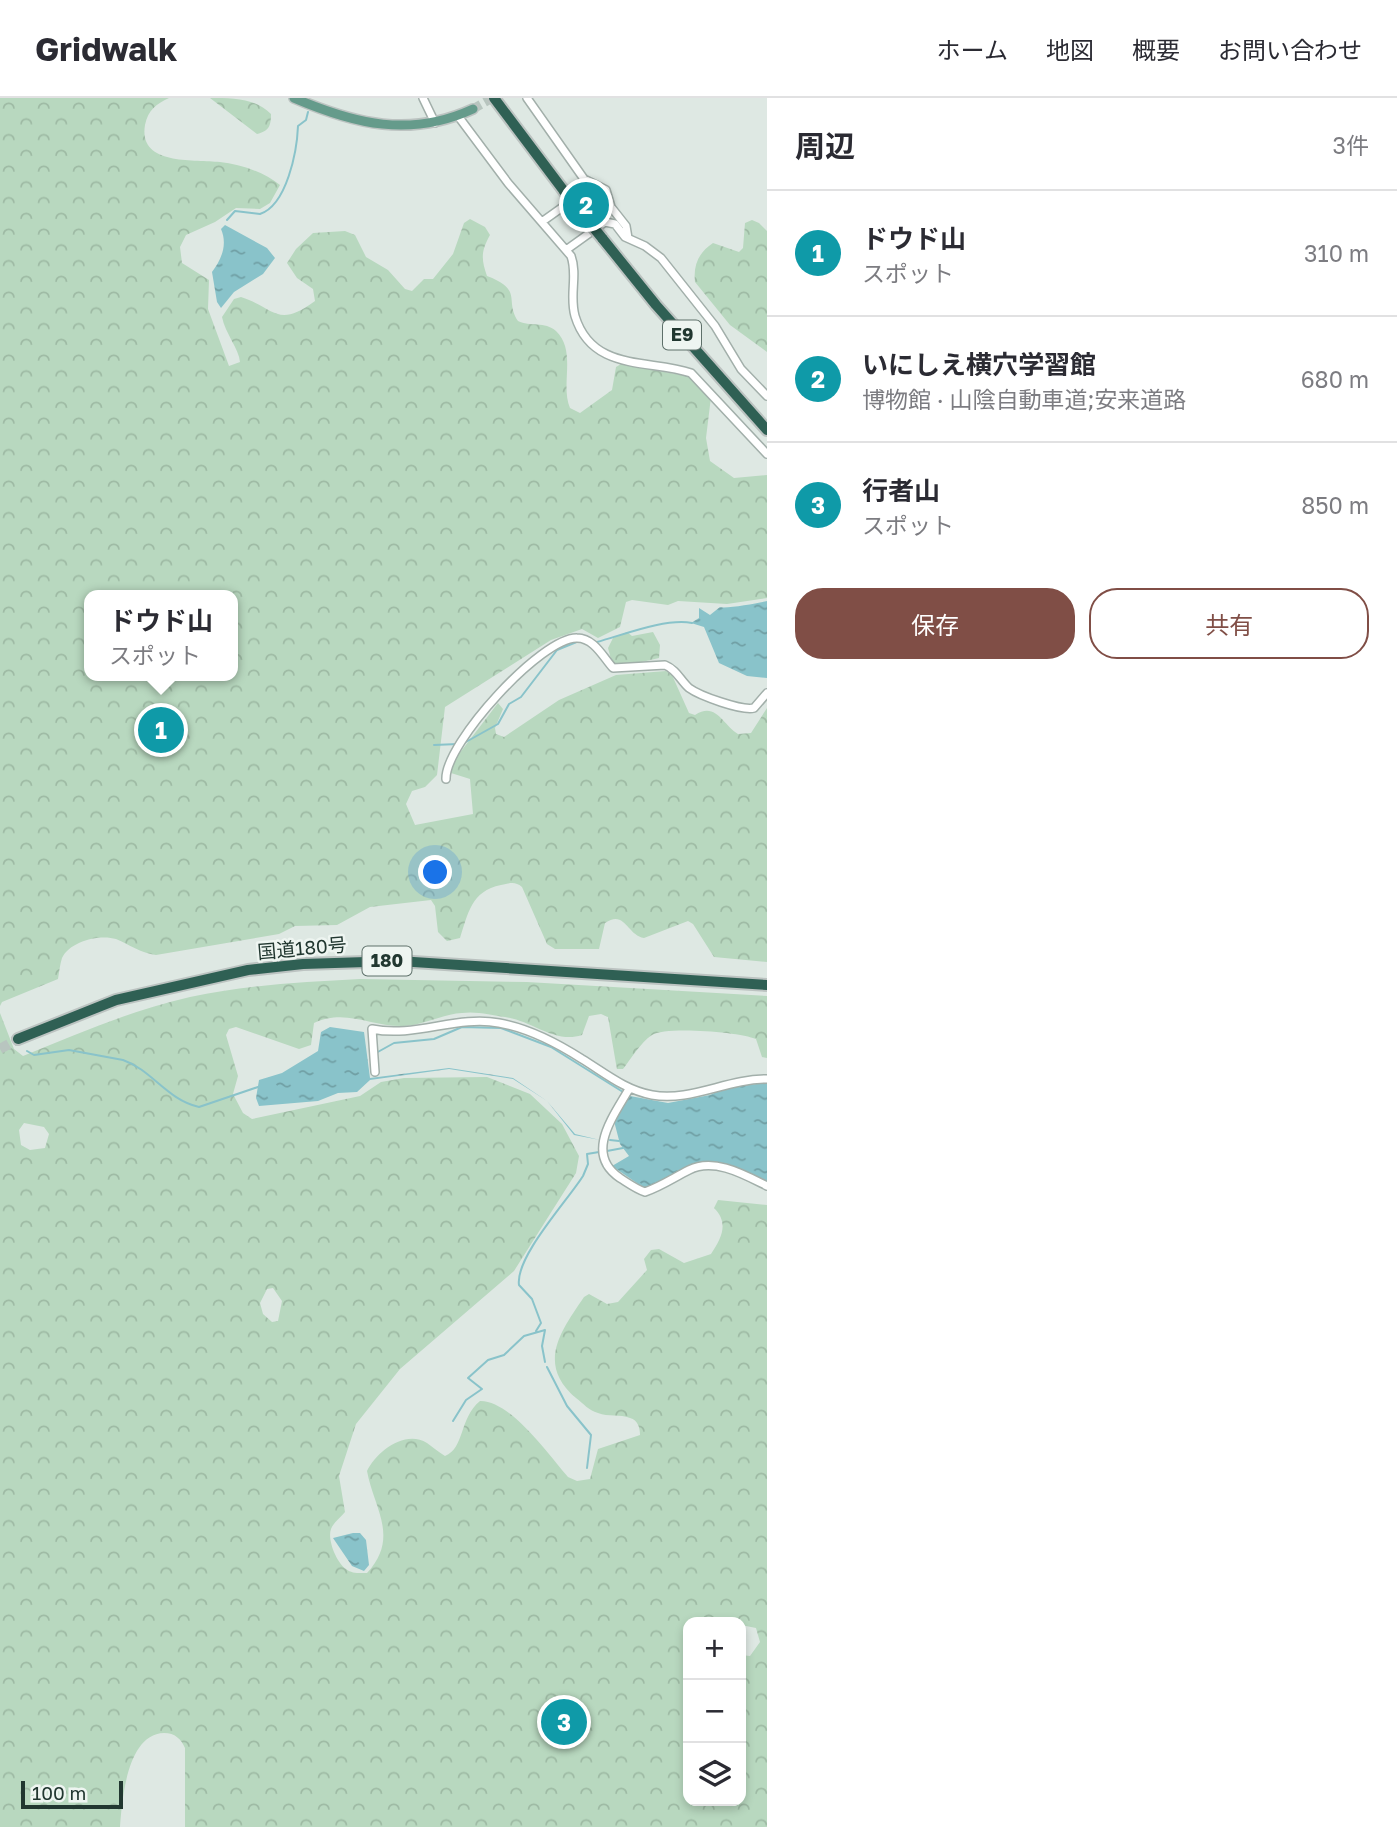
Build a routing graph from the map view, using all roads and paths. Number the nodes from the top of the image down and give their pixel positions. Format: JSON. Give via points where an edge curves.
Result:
{"nodes":[{"id":1,"x":294,"y":98,"type":"edge"},
{"id":2,"x":422,"y":98,"type":"edge"},
{"id":3,"x":494,"y":98,"type":"edge"},
{"id":4,"x":527,"y":98,"type":"edge"},
{"id":5,"x":473,"y":109,"type":"tunnel mouth"},
{"id":6,"x":458,"y":116,"type":"junction"},
{"id":7,"x":435,"y":123,"type":"junction"},
{"id":8,"x":583,"y":179,"type":"junction"},
{"id":9,"x":543,"y":221,"type":"junction"},
{"id":10,"x":628,"y":238,"type":"junction"},
{"id":11,"x":566,"y":250,"type":"junction"},
{"id":12,"x":767,"y":396,"type":"edge"},
{"id":13,"x":767,"y":430,"type":"edge"},
{"id":14,"x":767,"y":454,"type":"edge"},
{"id":15,"x":767,"y":693,"type":"edge"},
{"id":16,"x":446,"y":779,"type":"dead end"},
{"id":17,"x":767,"y":985,"type":"edge"},
{"id":18,"x":18,"y":1039,"type":"tunnel mouth"},
{"id":19,"x":375,"y":1072,"type":"dead end"},
{"id":20,"x":767,"y":1079,"type":"edge"},
{"id":21,"x":629,"y":1089,"type":"junction"},
{"id":22,"x":767,"y":1186,"type":"edge"}],
"edges":[{"from":1,"to":7,"type":"main road","via":[[370,125]]},
{"from":2,"to":7,"type":"street"},
{"from":3,"to":13,"type":"highway","number":"E9","bridge":true,"via":[[665,315]]},
{"from":4,"to":8,"type":"street"},
{"from":5,"to":6,"type":"main road"},
{"from":6,"to":7,"type":"main road"},
{"from":6,"to":9,"type":"street","via":[[481,150]]},
{"from":8,"to":9,"type":"street","via":[[580,194]]},
{"from":8,"to":10,"type":"street","via":[[606,190]]},
{"from":9,"to":11,"type":"street"},
{"from":10,"to":11,"type":"street","via":[[615,224],[605,222]]},
{"from":10,"to":12,"type":"street","via":[[661,258],[715,326],[741,369]]},
{"from":11,"to":14,"type":"street","via":[[575,269],[573,307],[582,330],[608,356],[621,362],[691,373]]},
{"from":15,"to":16,"type":"street","via":[[758,706],[740,709],[693,690],[664,665],[613,668],[589,641],[574,638],[552,648],[491,699],[449,761]]},
{"from":17,"to":18,"type":"highway","name":"国道180号","number":"180","via":[[398,961],[303,964],[248,970],[116,1000]]},
{"from":19,"to":21,"type":"street","via":[[372,1029],[408,1031],[492,1022],[544,1038]]},
{"from":20,"to":21,"type":"street","via":[[729,1082],[672,1097]]},
{"from":21,"to":22,"type":"street","via":[[604,1131],[606,1164],[618,1177],[645,1192],[696,1168],[725,1167]]}]}
